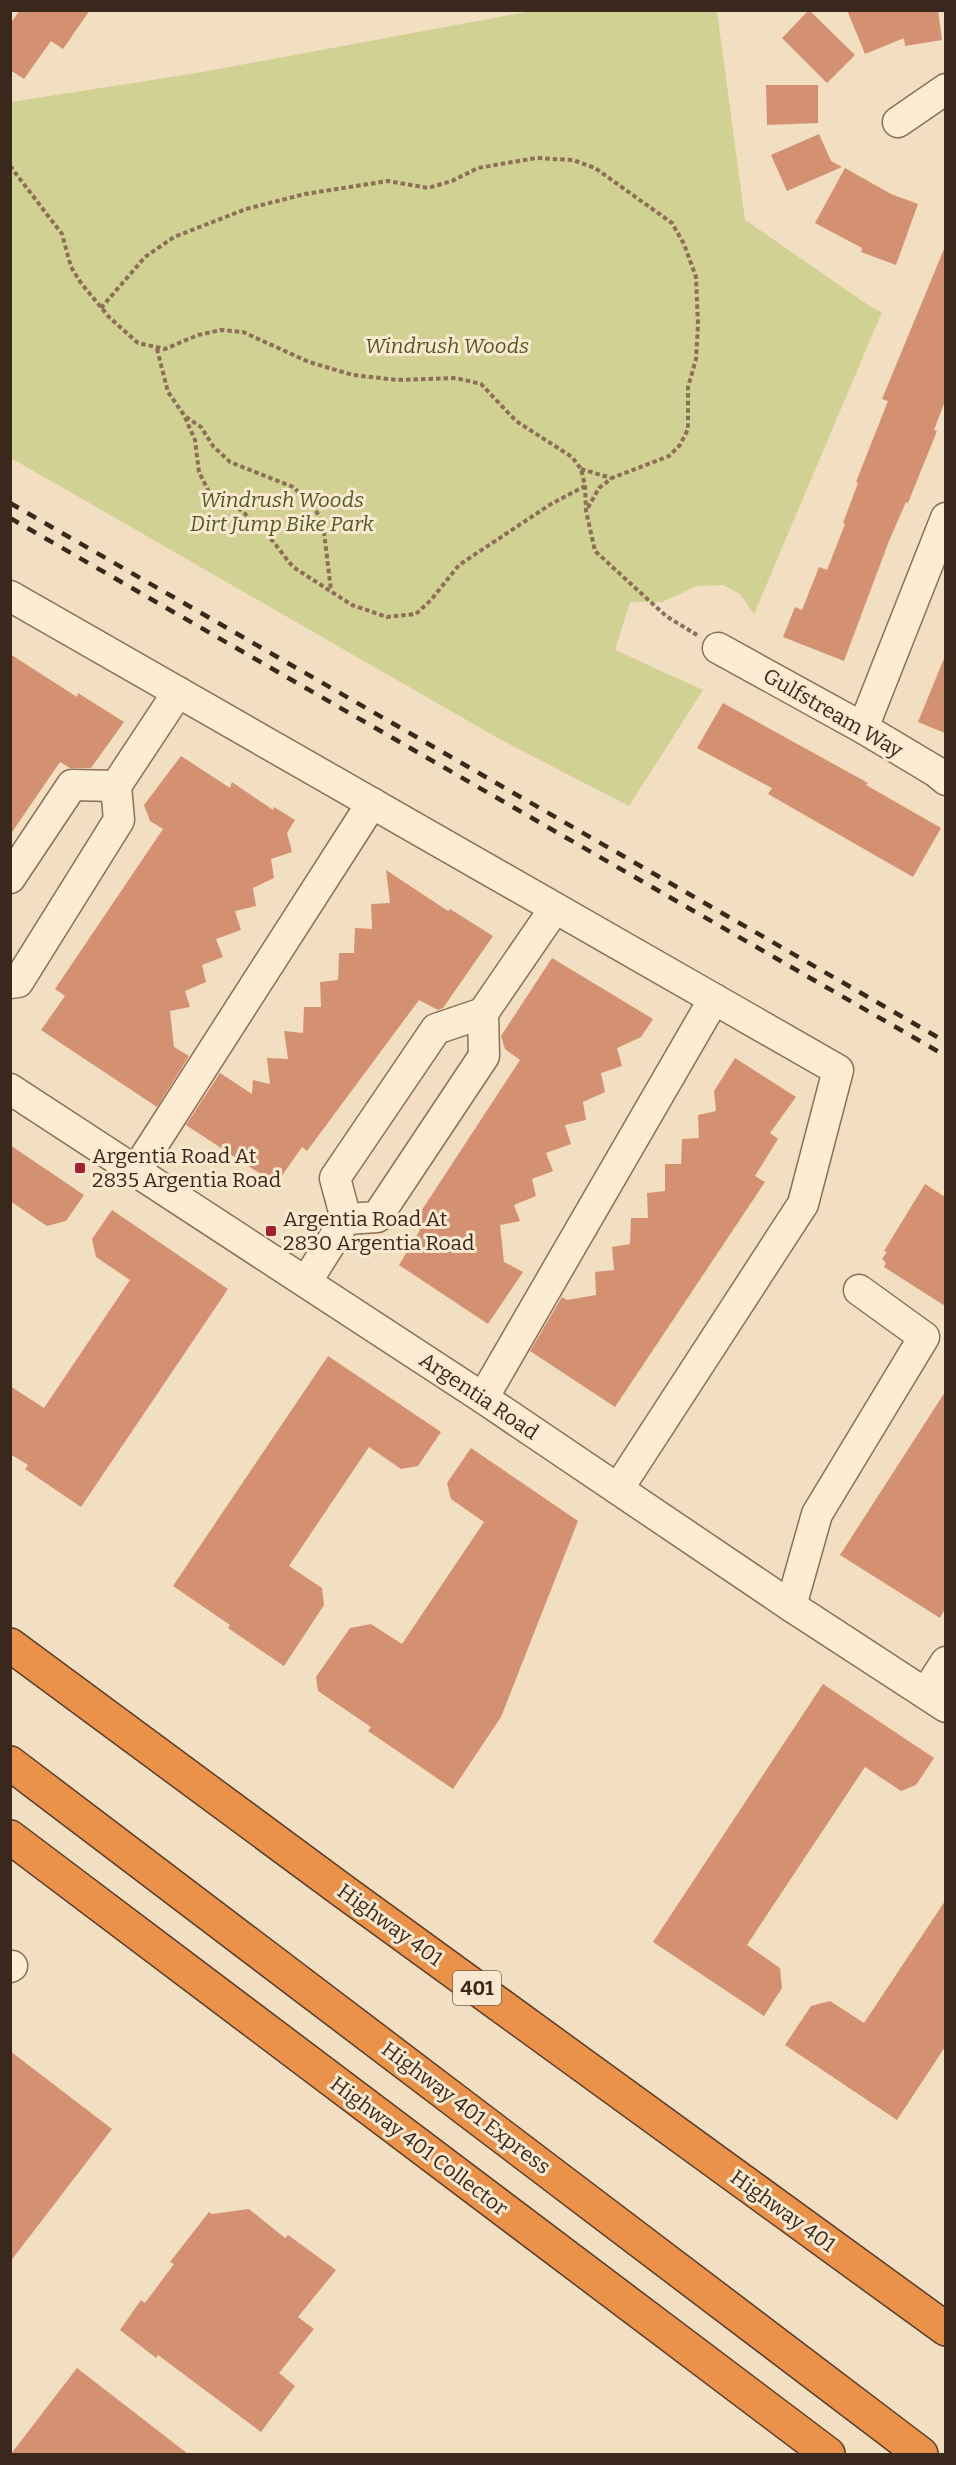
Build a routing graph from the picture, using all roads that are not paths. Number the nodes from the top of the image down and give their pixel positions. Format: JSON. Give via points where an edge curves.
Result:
{"nodes":[{"id":1,"x":945,"y":89,"type":"edge"},
{"id":2,"x":898,"y":122,"type":"dead end"},
{"id":3,"x":945,"y":518,"type":"edge"},
{"id":4,"x":10,"y":596,"type":"edge"},
{"id":5,"x":718,"y":648,"type":"road end"},
{"id":6,"x":178,"y":692,"type":"junction"},
{"id":7,"x":863,"y":728,"type":"junction"},
{"id":8,"x":945,"y":780,"type":"edge"},
{"id":9,"x":116,"y":786,"type":"junction"},
{"id":10,"x":372,"y":803,"type":"junction"},
{"id":11,"x":10,"y":878,"type":"edge"},
{"id":12,"x":555,"y":908,"type":"junction"},
{"id":13,"x":10,"y":983,"type":"edge"},
{"id":14,"x":714,"y":999,"type":"junction"},
{"id":15,"x":483,"y":1013,"type":"junction"},
{"id":16,"x":10,"y":1089,"type":"edge"},
{"id":17,"x":136,"y":1171,"type":"junction"},
{"id":18,"x":346,"y":1219,"type":"junction"},
{"id":19,"x":306,"y":1282,"type":"junction"},
{"id":20,"x":859,"y":1290,"type":"dead end"},
{"id":21,"x":483,"y":1398,"type":"junction"},
{"id":22,"x":618,"y":1490,"type":"junction"},
{"id":23,"x":791,"y":1606,"type":"junction"},
{"id":24,"x":10,"y":1645,"type":"edge"},
{"id":25,"x":945,"y":1662,"type":"edge"},
{"id":26,"x":936,"y":1700,"type":"edge"},
{"id":27,"x":10,"y":1763,"type":"edge"},
{"id":28,"x":10,"y":1837,"type":"edge"},
{"id":29,"x":945,"y":2329,"type":"edge"},
{"id":30,"x":828,"y":2454,"type":"edge"},
{"id":31,"x":921,"y":2454,"type":"edge"}],
"edges":[{"from":1,"to":2,"type":"street"},
{"from":3,"to":7,"type":"street"},
{"from":4,"to":6,"type":"street"},
{"from":5,"to":7,"type":"street","name":"Gulfstream Way"},
{"from":6,"to":9,"type":"street"},
{"from":6,"to":10,"type":"street"},
{"from":7,"to":8,"type":"street","name":"Gulfstream Way"},
{"from":9,"to":11,"type":"street","via":[[72,785]]},
{"from":9,"to":13,"type":"street","via":[[119,820],[18,982]]},
{"from":10,"to":12,"type":"street"},
{"from":10,"to":17,"type":"street"},
{"from":12,"to":14,"type":"street"},
{"from":12,"to":15,"type":"street"},
{"from":14,"to":21,"type":"street"},
{"from":14,"to":22,"type":"street","via":[[838,1070],[802,1204]]},
{"from":15,"to":18,"type":"street","via":[[484,1056],[377,1217]]},
{"from":15,"to":18,"type":"street","via":[[436,1029],[342,1168],[336,1178]]},
{"from":16,"to":17,"type":"street","name":"Argentia Road"},
{"from":17,"to":19,"type":"street","name":"Argentia Road"},
{"from":18,"to":19,"type":"street"},
{"from":19,"to":21,"type":"street","name":"Argentia Road"},
{"from":20,"to":23,"type":"street","via":[[924,1337],[817,1514]]},
{"from":21,"to":22,"type":"street","name":"Argentia Road"},
{"from":22,"to":23,"type":"street","name":"Argentia Road"},
{"from":23,"to":26,"type":"street","name":"Argentia Road"},
{"from":24,"to":29,"type":"highway","name":"Highway 401","number":"401"},
{"from":25,"to":26,"type":"street"},
{"from":27,"to":31,"type":"highway","name":"Highway 401 Express"},
{"from":28,"to":30,"type":"highway","name":"Highway 401 Collector"}]}
